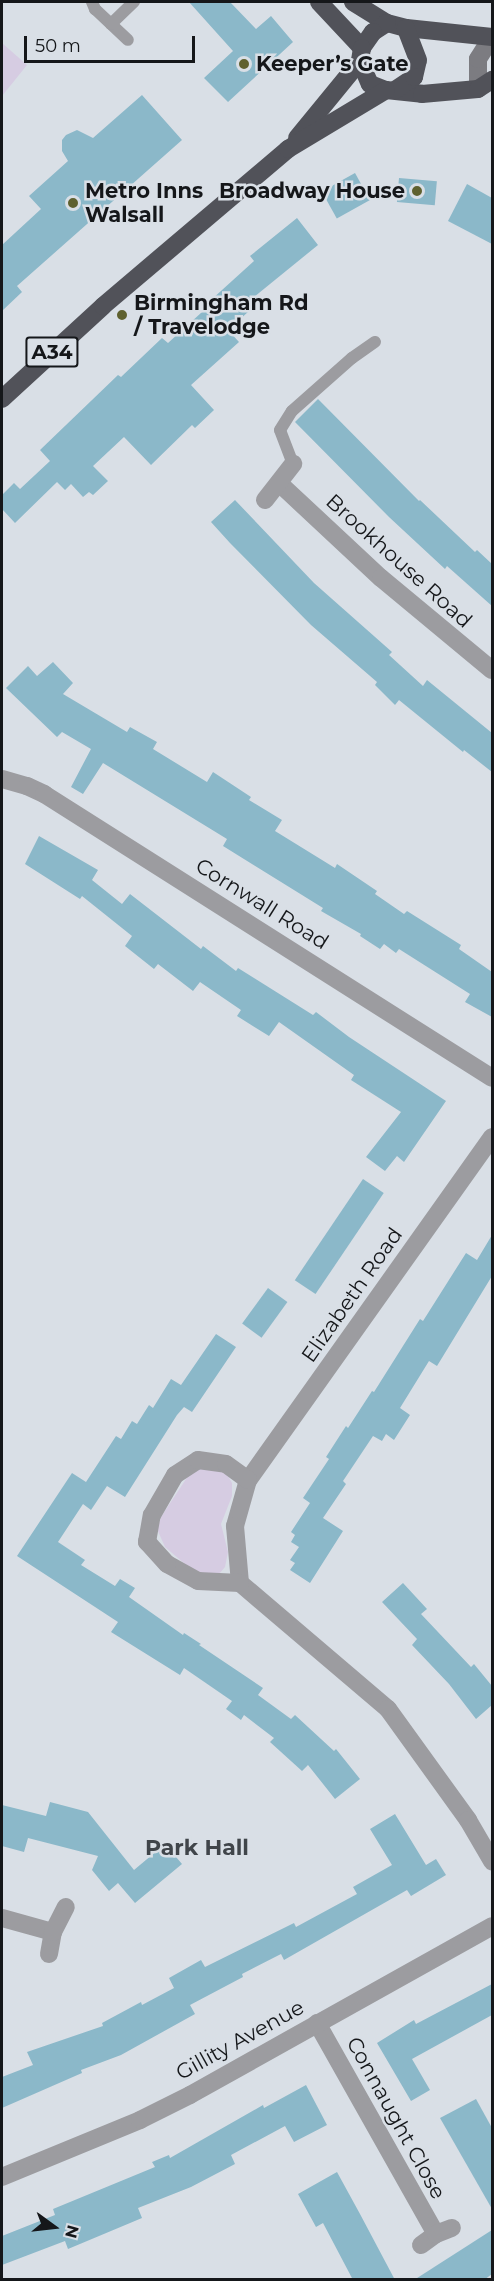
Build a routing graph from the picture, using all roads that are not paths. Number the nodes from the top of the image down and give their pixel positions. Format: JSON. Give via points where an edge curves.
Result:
{"nodes":[{"id":1,"x":92,"y":2,"type":"edge"},
{"id":2,"x":134,"y":2,"type":"edge"},
{"id":3,"x":319,"y":2,"type":"edge"},
{"id":4,"x":353,"y":2,"type":"edge"},
{"id":5,"x":387,"y":23,"type":"junction"},
{"id":6,"x":111,"y":24,"type":"junction"},
{"id":7,"x":406,"y":28,"type":"junction"},
{"id":8,"x":492,"y":37,"type":"edge"},
{"id":9,"x":129,"y":40,"type":"dead end"},
{"id":10,"x":361,"y":54,"type":"junction"},
{"id":11,"x":488,"y":89,"type":"edge"},
{"id":12,"x":391,"y":90,"type":"junction"},
{"id":13,"x":288,"y":148,"type":"junction"},
{"id":14,"x":375,"y":342,"type":"dead end"},
{"id":15,"x":2,"y":399,"type":"edge"},
{"id":16,"x":293,"y":464,"type":"joint"},
{"id":17,"x":279,"y":483,"type":"junction"},
{"id":18,"x":265,"y":500,"type":"dead end"},
{"id":19,"x":492,"y":670,"type":"edge"},
{"id":20,"x":2,"y":779,"type":"edge"},
{"id":21,"x":492,"y":1078,"type":"edge"},
{"id":22,"x":492,"y":1137,"type":"edge"},
{"id":23,"x":248,"y":1480,"type":"junction"},
{"id":24,"x":240,"y":1582,"type":"junction"},
{"id":25,"x":492,"y":1861,"type":"edge"},
{"id":26,"x":66,"y":1907,"type":"dead end"},
{"id":27,"x":2,"y":1918,"type":"edge"},
{"id":28,"x":492,"y":1926,"type":"edge"},
{"id":29,"x":53,"y":1932,"type":"junction"},
{"id":30,"x":49,"y":1954,"type":"dead end"},
{"id":31,"x":317,"y":2023,"type":"junction"},
{"id":32,"x":2,"y":2177,"type":"edge"},
{"id":33,"x":421,"y":2245,"type":"dead end"}],
"edges":[{"from":1,"to":6,"type":"lane"},
{"from":2,"to":6,"type":"lane"},
{"from":3,"to":10,"type":"highway"},
{"from":4,"to":5,"type":"highway"},
{"from":5,"to":7,"type":"highway"},
{"from":5,"to":10,"type":"highway","via":[[373,32]]},
{"from":6,"to":9,"type":"lane"},
{"from":7,"to":8,"type":"highway"},
{"from":7,"to":12,"type":"highway","via":[[418,60],[414,77]]},
{"from":8,"to":11,"type":"street","via":[[478,59]]},
{"from":10,"to":12,"type":"highway","via":[[370,84]]},
{"from":10,"to":13,"type":"highway","number":"A34"},
{"from":11,"to":12,"type":"highway","via":[[422,94]]},
{"from":12,"to":13,"type":"highway","number":"A34"},
{"from":13,"to":15,"type":"highway","number":"A34","via":[[103,306]]},
{"from":14,"to":16,"type":"lane","via":[[292,411],[280,430]]},
{"from":16,"to":17,"type":"street"},
{"from":17,"to":18,"type":"street"},
{"from":17,"to":19,"type":"street","name":"Brookhouse Road","via":[[381,578]]},
{"from":20,"to":21,"type":"street","name":"Cornwall Road","via":[[27,786],[53,800]]},
{"from":22,"to":23,"type":"street","name":"Elizabeth Road"},
{"from":23,"to":24,"type":"street","name":"Elizabeth Road","via":[[235,1526]]},
{"from":23,"to":24,"type":"street","via":[[226,1464],[198,1460],[175,1475],[152,1515],[147,1542],[167,1564],[198,1581]]},
{"from":24,"to":25,"type":"street","via":[[388,1709],[468,1820]]},
{"from":26,"to":29,"type":"street"},
{"from":27,"to":29,"type":"street"},
{"from":28,"to":31,"type":"street","name":"Gillity Avenue"},
{"from":29,"to":30,"type":"street"},
{"from":31,"to":32,"type":"street","name":"Gillity Avenue","via":[[150,2115]]},
{"from":31,"to":33,"type":"street","name":"Connaught Close","via":[[444,2231]]}]}
